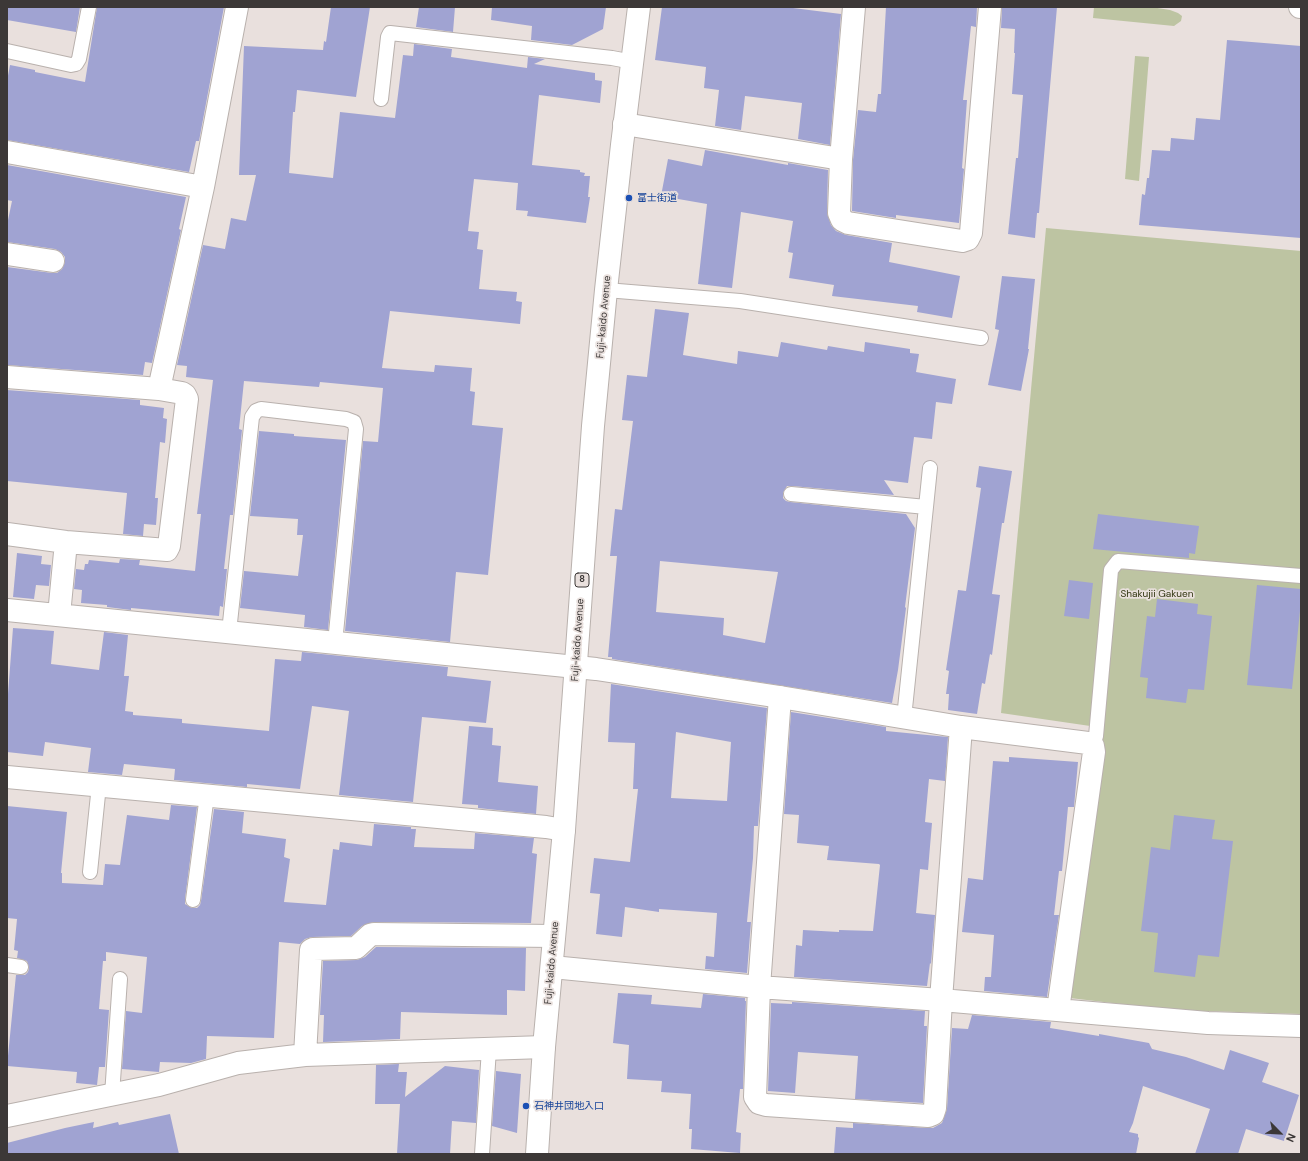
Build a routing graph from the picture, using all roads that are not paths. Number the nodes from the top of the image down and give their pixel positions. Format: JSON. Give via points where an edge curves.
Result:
{"nodes":[{"id":1,"x":89,"y":7,"type":"edge"},
{"id":2,"x":237,"y":7,"type":"edge"},
{"id":3,"x":639,"y":7,"type":"edge"},
{"id":4,"x":854,"y":7,"type":"edge"},
{"id":5,"x":990,"y":7,"type":"edge"},
{"id":6,"x":7,"y":51,"type":"edge"},
{"id":7,"x":633,"y":62,"type":"junction"},
{"id":8,"x":381,"y":99,"type":"dead end"},
{"id":9,"x":624,"y":124,"type":"junction"},
{"id":10,"x":7,"y":152,"type":"edge"},
{"id":11,"x":841,"y":159,"type":"junction"},
{"id":12,"x":203,"y":188,"type":"junction"},
{"id":13,"x":7,"y":254,"type":"edge"},
{"id":14,"x":53,"y":261,"type":"dead end"},
{"id":15,"x":606,"y":290,"type":"junction"},
{"id":16,"x":981,"y":338,"type":"dead end"},
{"id":17,"x":7,"y":376,"type":"edge"},
{"id":18,"x":159,"y":389,"type":"junction"},
{"id":19,"x":930,"y":468,"type":"dead end"},
{"id":20,"x":791,"y":494,"type":"dead end"},
{"id":21,"x":926,"y":507,"type":"junction"},
{"id":22,"x":7,"y":534,"type":"edge"},
{"id":23,"x":66,"y":542,"type":"junction"},
{"id":24,"x":1301,"y":576,"type":"edge"},
{"id":25,"x":7,"y":610,"type":"edge"},
{"id":26,"x":59,"y":616,"type":"junction"},
{"id":27,"x":229,"y":632,"type":"junction"},
{"id":28,"x":335,"y":643,"type":"junction"},
{"id":29,"x":576,"y":667,"type":"junction"},
{"id":30,"x":780,"y":697,"type":"junction"},
{"id":31,"x":904,"y":718,"type":"junction"},
{"id":32,"x":961,"y":727,"type":"junction"},
{"id":33,"x":1092,"y":746,"type":"junction"},
{"id":34,"x":7,"y":777,"type":"edge"},
{"id":35,"x":99,"y":785,"type":"junction"},
{"id":36,"x":207,"y":795,"type":"junction"},
{"id":37,"x":564,"y":830,"type":"junction"},
{"id":38,"x":90,"y":872,"type":"dead end"},
{"id":39,"x":193,"y":900,"type":"dead end"},
{"id":40,"x":554,"y":936,"type":"junction"},
{"id":41,"x":7,"y":965,"type":"edge"},
{"id":42,"x":21,"y":967,"type":"dead end"},
{"id":43,"x":552,"y":967,"type":"junction"},
{"id":44,"x":120,"y":979,"type":"dead end"},
{"id":45,"x":759,"y":987,"type":"junction"},
{"id":46,"x":941,"y":1000,"type":"junction"},
{"id":47,"x":1058,"y":1010,"type":"junction"},
{"id":48,"x":1301,"y":1026,"type":"edge"},
{"id":49,"x":544,"y":1047,"type":"junction"},
{"id":50,"x":489,"y":1049,"type":"junction"},
{"id":51,"x":305,"y":1055,"type":"junction"},
{"id":52,"x":112,"y":1095,"type":"junction"},
{"id":53,"x":7,"y":1116,"type":"edge"},
{"id":54,"x":482,"y":1154,"type":"edge"},
{"id":55,"x":537,"y":1154,"type":"edge"}],
"edges":[{"from":1,"to":6,"type":"lane","via":[[76,64]]},
{"from":2,"to":12,"type":"street"},
{"from":3,"to":7,"type":"street","name":"Fuji-kaido Avenue","number":"8"},
{"from":4,"to":11,"type":"street"},
{"from":5,"to":11,"type":"street","via":[[971,233],[968,239],[962,241],[842,220],[839,213]]},
{"from":7,"to":8,"type":"lane","via":[[390,33]]},
{"from":7,"to":9,"type":"street","name":"Fuji-kaido Avenue","number":"8"},
{"from":9,"to":11,"type":"street"},
{"from":9,"to":15,"type":"street","name":"Fuji-kaido Avenue","number":"8"},
{"from":10,"to":12,"type":"street"},
{"from":12,"to":18,"type":"street"},
{"from":13,"to":14,"type":"street"},
{"from":15,"to":16,"type":"lane","via":[[740,301]]},
{"from":15,"to":29,"type":"street","name":"Fuji-kaido Avenue","number":"8"},
{"from":17,"to":18,"type":"street"},
{"from":18,"to":23,"type":"street","via":[[185,395],[187,399],[169,546],[164,550]]},
{"from":19,"to":21,"type":"lane"},
{"from":20,"to":21,"type":"lane"},
{"from":21,"to":31,"type":"lane"},
{"from":22,"to":23,"type":"street"},
{"from":23,"to":26,"type":"street"},
{"from":24,"to":33,"type":"lane","via":[[1118,561],[1112,570],[1096,736]]},
{"from":25,"to":26,"type":"street"},
{"from":26,"to":27,"type":"street"},
{"from":27,"to":28,"type":"street"},
{"from":27,"to":28,"type":"lane","via":[[252,417],[261,409],[354,422],[356,429]]},
{"from":28,"to":29,"type":"street"},
{"from":29,"to":30,"type":"street"},
{"from":29,"to":37,"type":"street","name":"Fuji-kaido Avenue","number":"8"},
{"from":30,"to":31,"type":"street"},
{"from":30,"to":45,"type":"street"},
{"from":31,"to":32,"type":"street"},
{"from":32,"to":33,"type":"street","via":[[1088,743]]},
{"from":32,"to":46,"type":"street"},
{"from":33,"to":47,"type":"street","via":[[1094,752]]},
{"from":34,"to":35,"type":"street"},
{"from":35,"to":36,"type":"street"},
{"from":35,"to":38,"type":"lane"},
{"from":36,"to":37,"type":"street"},
{"from":36,"to":39,"type":"lane"},
{"from":37,"to":40,"type":"street","name":"Fuji-kaido Avenue","number":"8"},
{"from":40,"to":43,"type":"street","name":"Fuji-kaido Avenue","number":"8"},
{"from":40,"to":51,"type":"street","via":[[374,934],[356,948],[312,949]]},
{"from":41,"to":42,"type":"lane"},
{"from":43,"to":45,"type":"street"},
{"from":43,"to":49,"type":"street","name":"Fuji-kaido Avenue","number":"8"},
{"from":44,"to":52,"type":"lane"},
{"from":45,"to":46,"type":"street"},
{"from":45,"to":46,"type":"street","via":[[755,1097],[759,1103],[766,1105],[928,1116],[932,1114],[935,1108]]},
{"from":46,"to":47,"type":"street"},
{"from":47,"to":48,"type":"street","via":[[1208,1023]]},
{"from":49,"to":50,"type":"street"},
{"from":49,"to":55,"type":"street","name":"Fuji-kaido Avenue","number":"8"},
{"from":50,"to":51,"type":"street"},
{"from":50,"to":54,"type":"lane"},
{"from":51,"to":52,"type":"street","via":[[238,1062],[159,1085]]},
{"from":52,"to":53,"type":"street"}]}
